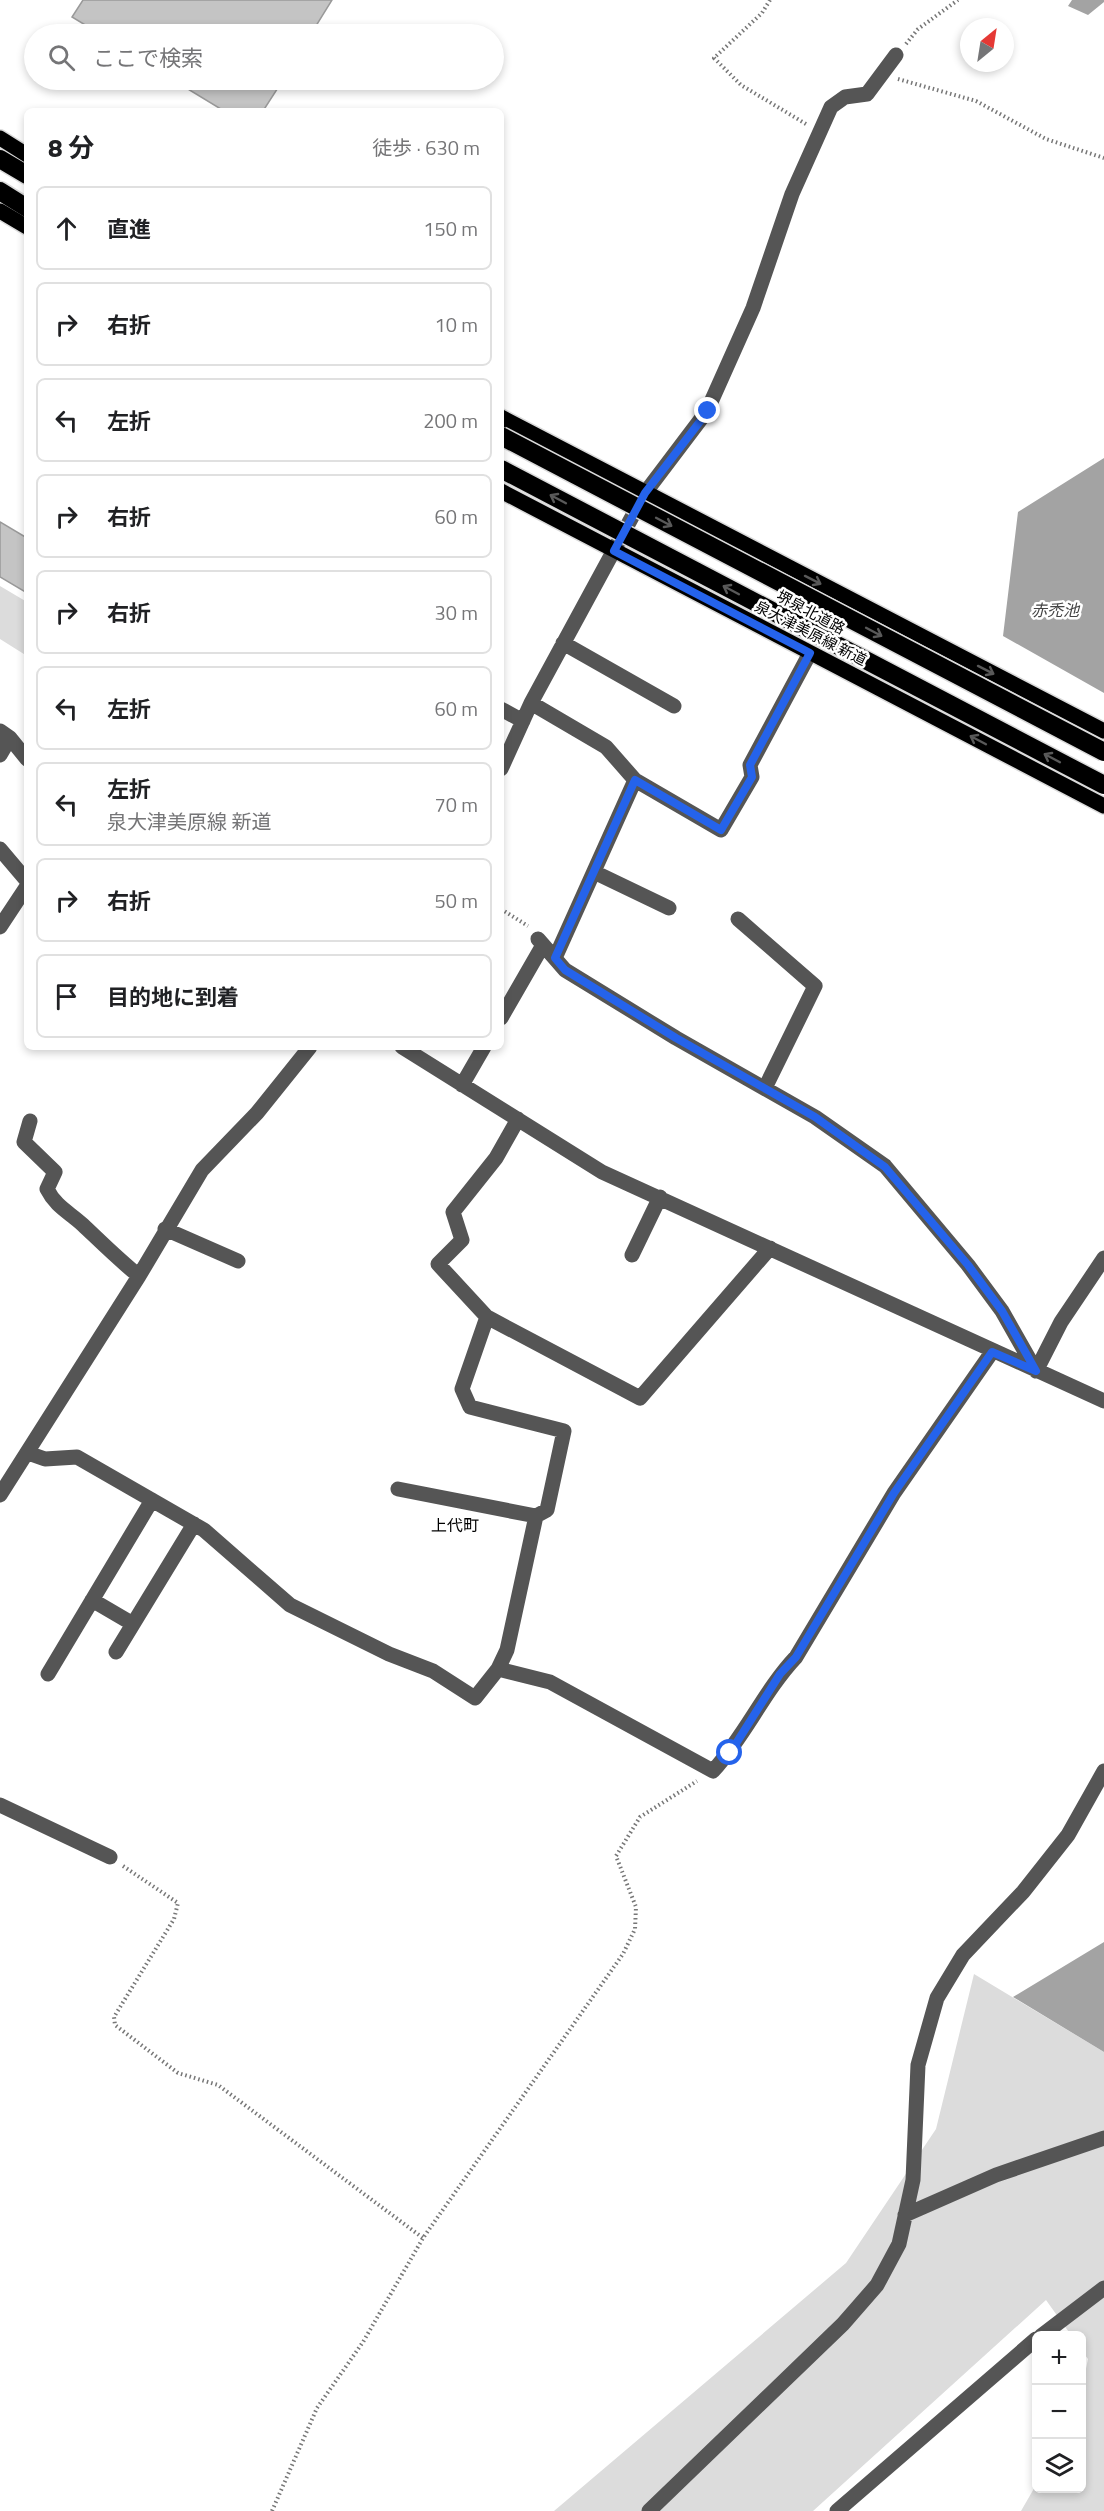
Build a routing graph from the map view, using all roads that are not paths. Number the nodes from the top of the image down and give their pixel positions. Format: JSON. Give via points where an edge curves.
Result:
{"nodes":[{"id":1,"x":896,"y":55,"type":"road end"},
{"id":2,"x":0,"y":138,"type":"edge"},
{"id":3,"x":24,"y":153,"type":"edge"},
{"id":4,"x":0,"y":159,"type":"edge"},
{"id":5,"x":24,"y":173,"type":"edge"},
{"id":6,"x":0,"y":191,"type":"edge"},
{"id":7,"x":24,"y":206,"type":"edge"},
{"id":8,"x":0,"y":211,"type":"edge"},
{"id":9,"x":24,"y":225,"type":"edge"},
{"id":10,"x":504,"y":419,"type":"edge"},
{"id":11,"x":504,"y":438,"type":"edge"},
{"id":12,"x":504,"y":471,"type":"edge"},
{"id":13,"x":504,"y":493,"type":"edge"},
{"id":14,"x":645,"y":493,"type":"junction"},
{"id":15,"x":614,"y":551,"type":"junction"},
{"id":16,"x":563,"y":643,"type":"junction"},
{"id":17,"x":810,"y":653,"type":"junction"},
{"id":18,"x":531,"y":703,"type":"junction"},
{"id":19,"x":674,"y":706,"type":"dead end"},
{"id":20,"x":504,"y":711,"type":"edge"},
{"id":21,"x":524,"y":721,"type":"junction"},
{"id":22,"x":1104,"y":731,"type":"edge"},
{"id":23,"x":5,"y":735,"type":"edge"},
{"id":24,"x":1104,"y":752,"type":"edge"},
{"id":25,"x":0,"y":755,"type":"edge"},
{"id":26,"x":24,"y":756,"type":"edge"},
{"id":27,"x":504,"y":762,"type":"edge"},
{"id":28,"x":635,"y":780,"type":"junction"},
{"id":29,"x":1104,"y":785,"type":"edge"},
{"id":30,"x":1104,"y":806,"type":"edge"},
{"id":31,"x":0,"y":849,"type":"edge"},
{"id":32,"x":594,"y":872,"type":"junction"},
{"id":33,"x":24,"y":877,"type":"edge"},
{"id":34,"x":24,"y":891,"type":"edge"},
{"id":35,"x":669,"y":908,"type":"dead end"},
{"id":36,"x":738,"y":919,"type":"dead end"},
{"id":37,"x":0,"y":927,"type":"edge"},
{"id":38,"x":555,"y":958,"type":"junction"},
{"id":39,"x":504,"y":1012,"type":"edge"},
{"id":40,"x":308,"y":1050,"type":"edge"},
{"id":41,"x":407,"y":1050,"type":"edge"},
{"id":42,"x":482,"y":1050,"type":"edge"},
{"id":43,"x":462,"y":1085,"type":"junction"},
{"id":44,"x":765,"y":1088,"type":"junction"},
{"id":45,"x":518,"y":1119,"type":"junction"},
{"id":46,"x":30,"y":1121,"type":"dead end"},
{"id":47,"x":660,"y":1197,"type":"junction"},
{"id":48,"x":165,"y":1229,"type":"junction"},
{"id":49,"x":770,"y":1248,"type":"junction"},
{"id":50,"x":632,"y":1255,"type":"dead end"},
{"id":51,"x":1104,"y":1258,"type":"edge"},
{"id":52,"x":238,"y":1261,"type":"dead end"},
{"id":53,"x":139,"y":1276,"type":"junction"},
{"id":54,"x":487,"y":1317,"type":"junction"},
{"id":55,"x":992,"y":1352,"type":"junction"},
{"id":56,"x":1036,"y":1371,"type":"junction"},
{"id":57,"x":1104,"y":1401,"type":"edge"},
{"id":58,"x":28,"y":1453,"type":"junction"},
{"id":59,"x":398,"y":1489,"type":"dead end"},
{"id":60,"x":0,"y":1495,"type":"edge"},
{"id":61,"x":152,"y":1500,"type":"junction"},
{"id":62,"x":536,"y":1516,"type":"junction"},
{"id":63,"x":194,"y":1524,"type":"junction"},
{"id":64,"x":92,"y":1600,"type":"junction"},
{"id":65,"x":133,"y":1624,"type":"junction"},
{"id":66,"x":116,"y":1652,"type":"dead end"},
{"id":67,"x":498,"y":1670,"type":"junction"},
{"id":68,"x":48,"y":1674,"type":"dead end"},
{"id":69,"x":1104,"y":1771,"type":"edge"},
{"id":70,"x":0,"y":1805,"type":"edge"},
{"id":71,"x":110,"y":1857,"type":"road end"},
{"id":72,"x":1104,"y":2138,"type":"edge"},
{"id":73,"x":905,"y":2215,"type":"junction"},
{"id":74,"x":1104,"y":2288,"type":"edge"},
{"id":75,"x":1048,"y":2331,"type":"edge"},
{"id":76,"x":1032,"y":2342,"type":"edge"},
{"id":77,"x":649,"y":2511,"type":"edge"},
{"id":78,"x":837,"y":2511,"type":"edge"}],
"edges":[{"from":1,"to":14,"type":"street","via":[[867,94],[845,97],[831,107],[792,194],[753,308],[708,411]]},
{"from":2,"to":3,"type":"main road"},
{"from":4,"to":5,"type":"highway"},
{"from":6,"to":7,"type":"highway"},
{"from":8,"to":9,"type":"main road"},
{"from":10,"to":14,"type":"main road"},
{"from":11,"to":24,"type":"highway","name":"堺泉北道路","one_way":true,"bridge":true},
{"from":29,"to":12,"type":"highway","name":"堺泉北道路","one_way":true,"bridge":true},
{"from":13,"to":15,"type":"main road","name":"泉大津美原線 新道"},
{"from":14,"to":15,"type":"street"},
{"from":14,"to":22,"type":"main road","one_way":true},
{"from":15,"to":16,"type":"street"},
{"from":15,"to":17,"type":"main road","name":"泉大津美原線 新道"},
{"from":16,"to":18,"type":"street"},
{"from":16,"to":19,"type":"street"},
{"from":17,"to":28,"type":"street","via":[[750,765],[752,777],[721,830]]},
{"from":30,"to":17,"type":"main road","name":"泉大津美原線 新道","one_way":true},
{"from":18,"to":21,"type":"street"},
{"from":18,"to":28,"type":"street","via":[[606,747]]},
{"from":20,"to":21,"type":"street"},
{"from":21,"to":27,"type":"street"},
{"from":23,"to":25,"type":"street"},
{"from":23,"to":26,"type":"street"},
{"from":28,"to":32,"type":"street"},
{"from":31,"to":33,"type":"street"},
{"from":32,"to":35,"type":"street"},
{"from":32,"to":38,"type":"street"},
{"from":34,"to":37,"type":"street"},
{"from":36,"to":44,"type":"street","via":[[815,987]]},
{"from":38,"to":39,"type":"street","via":[[540,942]]},
{"from":38,"to":44,"type":"street","via":[[565,970]]},
{"from":40,"to":48,"type":"street","via":[[257,1113],[202,1170]]},
{"from":41,"to":43,"type":"street"},
{"from":42,"to":43,"type":"street"},
{"from":43,"to":45,"type":"street"},
{"from":44,"to":56,"type":"street","via":[[815,1117],[885,1167],[968,1265],[1002,1311]]},
{"from":45,"to":47,"type":"street","via":[[602,1172]]},
{"from":45,"to":54,"type":"street","via":[[496,1158],[453,1212],[462,1240],[438,1264]]},
{"from":46,"to":53,"type":"street","via":[[24,1142],[55,1172],[47,1189],[54,1204]]},
{"from":47,"to":49,"type":"street"},
{"from":47,"to":50,"type":"street"},
{"from":48,"to":52,"type":"street"},
{"from":48,"to":53,"type":"street"},
{"from":49,"to":54,"type":"street","via":[[640,1398]]},
{"from":49,"to":55,"type":"street"},
{"from":51,"to":56,"type":"street","via":[[1061,1322]]},
{"from":53,"to":58,"type":"street"},
{"from":54,"to":62,"type":"street","via":[[462,1389],[470,1407],[564,1431],[547,1510]]},
{"from":55,"to":56,"type":"street"},
{"from":55,"to":67,"type":"street","via":[[894,1493],[796,1657],[780,1674],[730,1753],[713,1771],[550,1682]]},
{"from":56,"to":57,"type":"street"},
{"from":58,"to":60,"type":"street"},
{"from":58,"to":61,"type":"street","via":[[45,1459],[77,1457]]},
{"from":59,"to":62,"type":"street"},
{"from":61,"to":63,"type":"street"},
{"from":61,"to":64,"type":"street"},
{"from":62,"to":67,"type":"street","via":[[507,1650]]},
{"from":63,"to":65,"type":"street"},
{"from":63,"to":67,"type":"street","via":[[290,1605],[389,1654],[433,1671],[475,1698]]},
{"from":64,"to":65,"type":"street"},
{"from":64,"to":68,"type":"street"},
{"from":65,"to":66,"type":"street"},
{"from":69,"to":73,"type":"street","via":[[1068,1835],[1023,1892],[963,1955],[938,1998],[918,2065],[913,2181]]},
{"from":70,"to":71,"type":"street"},
{"from":72,"to":73,"type":"street","via":[[996,2175]]},
{"from":73,"to":77,"type":"street","via":[[899,2244],[877,2285],[843,2324]]},
{"from":74,"to":75,"type":"street"},
{"from":76,"to":78,"type":"street"}]}
